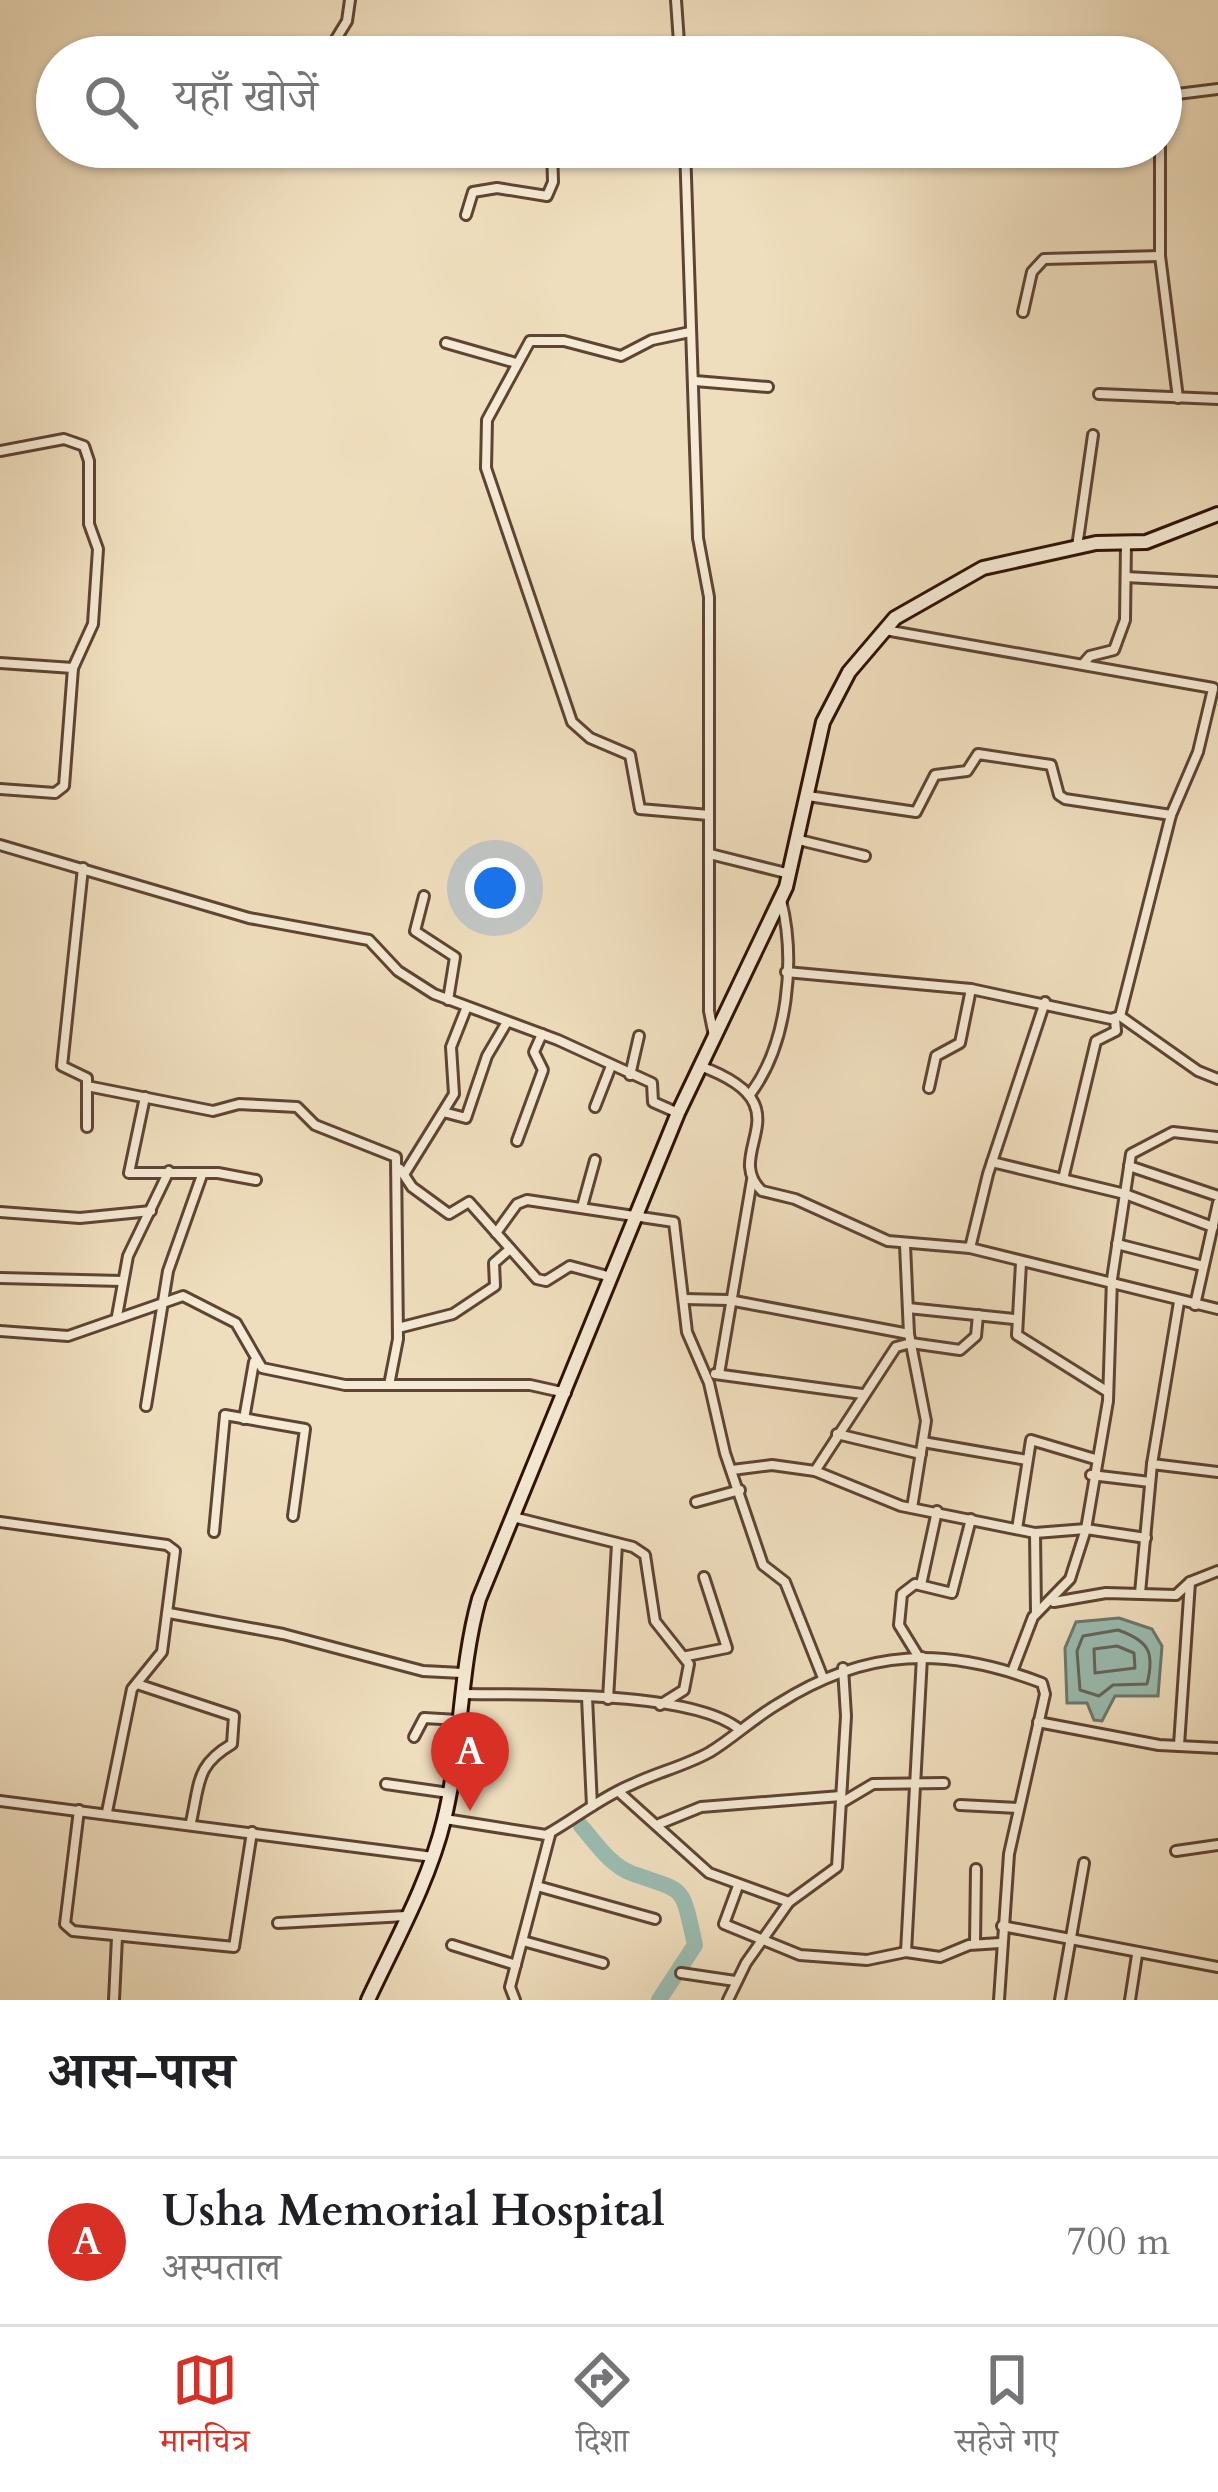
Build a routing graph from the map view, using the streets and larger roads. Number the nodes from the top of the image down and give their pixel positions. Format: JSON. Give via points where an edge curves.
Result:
{"nodes":[{"id":1,"x":350,"y":0,"type":"edge"},
{"id":2,"x":676,"y":0,"type":"edge"},
{"id":3,"x":340,"y":36,"type":"edge"},
{"id":4,"x":679,"y":36,"type":"edge"},
{"id":5,"x":1218,"y":89,"type":"edge"},
{"id":6,"x":1182,"y":92,"type":"edge"},
{"id":7,"x":553,"y":168,"type":"edge"},
{"id":8,"x":686,"y":168,"type":"edge"},
{"id":9,"x":1160,"y":168,"type":"edge"},
{"id":10,"x":466,"y":215,"type":"dead end"},
{"id":11,"x":1160,"y":256,"type":"junction"},
{"id":12,"x":1023,"y":312,"type":"dead end"},
{"id":13,"x":691,"y":332,"type":"junction"},
{"id":14,"x":446,"y":343,"type":"dead end"},
{"id":15,"x":516,"y":363,"type":"junction"},
{"id":16,"x":695,"y":381,"type":"junction"},
{"id":17,"x":768,"y":387,"type":"dead end"},
{"id":18,"x":1099,"y":394,"type":"dead end"},
{"id":19,"x":1178,"y":398,"type":"junction"},
{"id":20,"x":1218,"y":399,"type":"edge"},
{"id":21,"x":1094,"y":435,"type":"dead end"},
{"id":22,"x":0,"y":451,"type":"edge"},
{"id":23,"x":1218,"y":514,"type":"edge"},
{"id":24,"x":1126,"y":543,"type":"junction"},
{"id":25,"x":1076,"y":547,"type":"junction"},
{"id":26,"x":1126,"y":578,"type":"junction"},
{"id":27,"x":1218,"y":582,"type":"edge"},
{"id":28,"x":883,"y":630,"type":"junction"},
{"id":29,"x":0,"y":662,"type":"edge"},
{"id":30,"x":1083,"y":664,"type":"junction"},
{"id":31,"x":73,"y":668,"type":"junction"},
{"id":32,"x":1216,"y":689,"type":"edge"},
{"id":33,"x":0,"y":789,"type":"edge"},
{"id":34,"x":808,"y":796,"type":"junction"},
{"id":35,"x":710,"y":815,"type":"junction"},
{"id":36,"x":1171,"y":815,"type":"junction"},
{"id":37,"x":799,"y":840,"type":"junction"},
{"id":38,"x":0,"y":845,"type":"edge"},
{"id":39,"x":710,"y":854,"type":"junction"},
{"id":40,"x":865,"y":856,"type":"dead end"},
{"id":41,"x":83,"y":868,"type":"junction"},
{"id":42,"x":791,"y":874,"type":"junction"},
{"id":43,"x":424,"y":896,"type":"dead end"},
{"id":44,"x":781,"y":898,"type":"junction"},
{"id":45,"x":786,"y":972,"type":"junction"},
{"id":46,"x":970,"y":989,"type":"junction"},
{"id":47,"x":448,"y":1000,"type":"junction"},
{"id":48,"x":1045,"y":1002,"type":"junction"},
{"id":49,"x":466,"y":1010,"type":"junction"},
{"id":50,"x":1118,"y":1017,"type":"junction"},
{"id":51,"x":507,"y":1022,"type":"junction"},
{"id":52,"x":542,"y":1034,"type":"junction"},
{"id":53,"x":639,"y":1036,"type":"dead end"},
{"id":54,"x":714,"y":1036,"type":"junction"},
{"id":55,"x":611,"y":1066,"type":"junction"},
{"id":56,"x":700,"y":1066,"type":"junction"},
{"id":57,"x":630,"y":1075,"type":"junction"},
{"id":58,"x":1218,"y":1078,"type":"edge"},
{"id":59,"x":87,"y":1086,"type":"junction"},
{"id":60,"x":929,"y":1088,"type":"dead end"},
{"id":61,"x":751,"y":1093,"type":"junction"},
{"id":62,"x":145,"y":1097,"type":"junction"},
{"id":63,"x":595,"y":1107,"type":"dead end"},
{"id":64,"x":447,"y":1113,"type":"junction"},
{"id":65,"x":677,"y":1113,"type":"junction"},
{"id":66,"x":87,"y":1127,"type":"dead end"},
{"id":67,"x":1218,"y":1137,"type":"edge"},
{"id":68,"x":517,"y":1141,"type":"dead end"},
{"id":69,"x":595,"y":1160,"type":"dead end"},
{"id":70,"x":992,"y":1162,"type":"junction"},
{"id":71,"x":1129,"y":1166,"type":"junction"},
{"id":72,"x":170,"y":1170,"type":"junction"},
{"id":73,"x":402,"y":1171,"type":"junction"},
{"id":74,"x":202,"y":1175,"type":"junction"},
{"id":75,"x":753,"y":1179,"type":"junction"},
{"id":76,"x":1063,"y":1179,"type":"junction"},
{"id":77,"x":256,"y":1180,"type":"dead end"},
{"id":78,"x":1125,"y":1194,"type":"junction"},
{"id":79,"x":1218,"y":1200,"type":"edge"},
{"id":80,"x":582,"y":1207,"type":"junction"},
{"id":81,"x":152,"y":1211,"type":"junction"},
{"id":82,"x":0,"y":1212,"type":"edge"},
{"id":83,"x":635,"y":1216,"type":"junction"},
{"id":84,"x":1213,"y":1227,"type":"junction"},
{"id":85,"x":496,"y":1233,"type":"junction"},
{"id":86,"x":1118,"y":1244,"type":"junction"},
{"id":87,"x":905,"y":1245,"type":"junction"},
{"id":88,"x":970,"y":1248,"type":"junction"},
{"id":89,"x":510,"y":1250,"type":"junction"},
{"id":90,"x":1021,"y":1263,"type":"junction"},
{"id":91,"x":1204,"y":1267,"type":"junction"},
{"id":92,"x":611,"y":1277,"type":"junction"},
{"id":93,"x":0,"y":1278,"type":"edge"},
{"id":94,"x":1112,"y":1279,"type":"junction"},
{"id":95,"x":122,"y":1280,"type":"junction"},
{"id":96,"x":167,"y":1298,"type":"junction"},
{"id":97,"x":684,"y":1299,"type":"junction"},
{"id":98,"x":729,"y":1300,"type":"junction"},
{"id":99,"x":1179,"y":1302,"type":"junction"},
{"id":100,"x":1195,"y":1305,"type":"junction"},
{"id":101,"x":908,"y":1308,"type":"junction"},
{"id":102,"x":1218,"y":1309,"type":"edge"},
{"id":103,"x":117,"y":1316,"type":"junction"},
{"id":104,"x":978,"y":1316,"type":"junction"},
{"id":105,"x":1014,"y":1319,"type":"junction"},
{"id":106,"x":398,"y":1328,"type":"junction"},
{"id":107,"x":0,"y":1331,"type":"edge"},
{"id":108,"x":909,"y":1339,"type":"junction"},
{"id":109,"x":255,"y":1361,"type":"junction"},
{"id":110,"x":706,"y":1374,"type":"junction"},
{"id":111,"x":718,"y":1374,"type":"junction"},
{"id":112,"x":389,"y":1385,"type":"junction"},
{"id":113,"x":1108,"y":1392,"type":"junction"},
{"id":114,"x":566,"y":1393,"type":"junction"},
{"id":115,"x":862,"y":1394,"type":"junction"},
{"id":116,"x":146,"y":1406,"type":"dead end"},
{"id":117,"x":244,"y":1419,"type":"junction"},
{"id":118,"x":837,"y":1434,"type":"junction"},
{"id":119,"x":923,"y":1442,"type":"junction"},
{"id":120,"x":921,"y":1454,"type":"junction"},
{"id":121,"x":1095,"y":1459,"type":"junction"},
{"id":122,"x":1027,"y":1460,"type":"junction"},
{"id":123,"x":1152,"y":1464,"type":"junction"},
{"id":124,"x":733,"y":1470,"type":"junction"},
{"id":125,"x":814,"y":1471,"type":"junction"},
{"id":126,"x":1218,"y":1472,"type":"edge"},
{"id":127,"x":1091,"y":1475,"type":"junction"},
{"id":128,"x":1150,"y":1482,"type":"junction"},
{"id":129,"x":741,"y":1490,"type":"junction"},
{"id":130,"x":695,"y":1502,"type":"dead end"},
{"id":131,"x":912,"y":1508,"type":"junction"},
{"id":132,"x":937,"y":1511,"type":"junction"},
{"id":133,"x":293,"y":1516,"type":"dead end"},
{"id":134,"x":513,"y":1516,"type":"junction"},
{"id":135,"x":970,"y":1519,"type":"junction"},
{"id":136,"x":0,"y":1522,"type":"edge"},
{"id":137,"x":1017,"y":1529,"type":"junction"},
{"id":138,"x":1086,"y":1529,"type":"junction"},
{"id":139,"x":214,"y":1532,"type":"dead end"},
{"id":140,"x":1035,"y":1533,"type":"junction"},
{"id":141,"x":1146,"y":1538,"type":"junction"},
{"id":142,"x":617,"y":1544,"type":"junction"},
{"id":143,"x":1218,"y":1570,"type":"edge"},
{"id":144,"x":704,"y":1576,"type":"dead end"},
{"id":145,"x":1190,"y":1582,"type":"junction"},
{"id":146,"x":921,"y":1585,"type":"junction"},
{"id":147,"x":1140,"y":1593,"type":"junction"},
{"id":148,"x":1052,"y":1602,"type":"junction"},
{"id":149,"x":169,"y":1613,"type":"junction"},
{"id":150,"x":1036,"y":1613,"type":"junction"},
{"id":151,"x":687,"y":1656,"type":"junction"},
{"id":152,"x":921,"y":1657,"type":"junction"},
{"id":153,"x":843,"y":1668,"type":"junction"},
{"id":154,"x":1012,"y":1672,"type":"junction"},
{"id":155,"x":462,"y":1673,"type":"junction"},
{"id":156,"x":823,"y":1678,"type":"junction"},
{"id":157,"x":136,"y":1683,"type":"junction"},
{"id":158,"x":460,"y":1694,"type":"junction"},
{"id":159,"x":587,"y":1697,"type":"junction"},
{"id":160,"x":608,"y":1699,"type":"junction"},
{"id":161,"x":659,"y":1706,"type":"junction"},
{"id":162,"x":458,"y":1720,"type":"junction"},
{"id":163,"x":1039,"y":1722,"type":"junction"},
{"id":164,"x":739,"y":1730,"type":"junction"},
{"id":165,"x":414,"y":1737,"type":"dead end"},
{"id":166,"x":1179,"y":1744,"type":"junction"},
{"id":167,"x":1218,"y":1748,"type":"edge"},
{"id":168,"x":916,"y":1783,"type":"junction"},
{"id":169,"x":386,"y":1784,"type":"dead end"},
{"id":170,"x":944,"y":1784,"type":"dead end"},
{"id":171,"x":619,"y":1792,"type":"junction"},
{"id":172,"x":449,"y":1793,"type":"junction"},
{"id":173,"x":841,"y":1800,"type":"junction"},
{"id":174,"x":0,"y":1801,"type":"edge"},
{"id":175,"x":960,"y":1805,"type":"dead end"},
{"id":176,"x":592,"y":1806,"type":"junction"},
{"id":177,"x":1018,"y":1808,"type":"junction"},
{"id":178,"x":79,"y":1810,"type":"junction"},
{"id":179,"x":107,"y":1813,"type":"junction"},
{"id":180,"x":445,"y":1819,"type":"junction"},
{"id":181,"x":191,"y":1822,"type":"junction"},
{"id":182,"x":658,"y":1822,"type":"junction"},
{"id":183,"x":252,"y":1832,"type":"junction"},
{"id":184,"x":550,"y":1833,"type":"junction"},
{"id":185,"x":1218,"y":1845,"type":"edge"},
{"id":186,"x":1176,"y":1851,"type":"dead end"},
{"id":187,"x":433,"y":1857,"type":"junction"},
{"id":188,"x":1084,"y":1863,"type":"dead end"},
{"id":189,"x":976,"y":1869,"type":"dead end"},
{"id":190,"x":537,"y":1886,"type":"junction"},
{"id":191,"x":738,"y":1886,"type":"junction"},
{"id":192,"x":789,"y":1902,"type":"junction"},
{"id":193,"x":406,"y":1916,"type":"junction"},
{"id":194,"x":655,"y":1919,"type":"dead end"},
{"id":195,"x":278,"y":1923,"type":"dead end"},
{"id":196,"x":1001,"y":1926,"type":"junction"},
{"id":197,"x":118,"y":1936,"type":"junction"},
{"id":198,"x":1068,"y":1940,"type":"junction"},
{"id":199,"x":523,"y":1941,"type":"junction"},
{"id":200,"x":765,"y":1942,"type":"junction"},
{"id":201,"x":1000,"y":1943,"type":"junction"},
{"id":202,"x":975,"y":1944,"type":"junction"},
{"id":203,"x":452,"y":1945,"type":"dead end"},
{"id":204,"x":906,"y":1952,"type":"junction"},
{"id":205,"x":1137,"y":1954,"type":"junction"},
{"id":206,"x":603,"y":1963,"type":"dead end"},
{"id":207,"x":516,"y":1965,"type":"junction"},
{"id":208,"x":1218,"y":1967,"type":"edge"},
{"id":209,"x":682,"y":1973,"type":"dead end"},
{"id":210,"x":735,"y":1981,"type":"junction"},
{"id":211,"x":372,"y":1999,"type":"edge"},
{"id":212,"x":114,"y":2000,"type":"edge"},
{"id":213,"x":515,"y":2000,"type":"edge"},
{"id":214,"x":728,"y":2000,"type":"edge"},
{"id":215,"x":999,"y":2000,"type":"edge"},
{"id":216,"x":1060,"y":2000,"type":"edge"},
{"id":217,"x":1130,"y":2000,"type":"edge"}],
"edges":[{"from":1,"to":3,"type":"street"},
{"from":2,"to":4,"type":"street"},
{"from":5,"to":6,"type":"street"},
{"from":7,"to":10,"type":"street","via":[[547,196],[472,192]]},
{"from":8,"to":13,"type":"street"},
{"from":9,"to":11,"type":"street"},
{"from":11,"to":12,"type":"street","via":[[1044,259],[1032,272]]},
{"from":11,"to":19,"type":"street"},
{"from":13,"to":15,"type":"street","via":[[621,356],[535,338]]},
{"from":13,"to":16,"type":"street"},
{"from":14,"to":15,"type":"street"},
{"from":15,"to":35,"type":"street","via":[[487,421],[486,468],[568,713],[590,738],[630,755],[636,806]]},
{"from":16,"to":17,"type":"street"},
{"from":16,"to":35,"type":"street","via":[[698,538],[709,597]]},
{"from":18,"to":19,"type":"street"},
{"from":19,"to":20,"type":"street"},
{"from":21,"to":25,"type":"street"},
{"from":22,"to":31,"type":"street","via":[[64,439],[88,452],[89,524],[98,549],[93,625]]},
{"from":23,"to":24,"type":"street","via":[[1166,538]]},
{"from":24,"to":25,"type":"street"},
{"from":24,"to":26,"type":"street"},
{"from":25,"to":28,"type":"street","via":[[983,568]]},
{"from":26,"to":27,"type":"street"},
{"from":26,"to":30,"type":"street","via":[[1117,646]]},
{"from":28,"to":30,"type":"street"},
{"from":28,"to":34,"type":"street","via":[[834,695]]},
{"from":29,"to":31,"type":"street"},
{"from":30,"to":32,"type":"street"},
{"from":31,"to":33,"type":"street","via":[[62,789]]},
{"from":32,"to":36,"type":"street"},
{"from":34,"to":36,"type":"street","via":[[916,812],[935,775],[967,771],[979,754],[1052,765],[1065,799]]},
{"from":34,"to":37,"type":"street"},
{"from":35,"to":39,"type":"street"},
{"from":36,"to":50,"type":"street"},
{"from":37,"to":40,"type":"street"},
{"from":37,"to":42,"type":"street"},
{"from":38,"to":41,"type":"street"},
{"from":39,"to":42,"type":"street"},
{"from":39,"to":54,"type":"street"},
{"from":41,"to":47,"type":"street","via":[[249,918],[369,940],[398,971]]},
{"from":41,"to":59,"type":"street","via":[[62,1066],[86,1076]]},
{"from":42,"to":44,"type":"street"},
{"from":43,"to":47,"type":"street","via":[[415,932],[455,957]]},
{"from":44,"to":45,"type":"street"},
{"from":44,"to":54,"type":"street"},
{"from":45,"to":46,"type":"street"},
{"from":45,"to":61,"type":"street","via":[[768,1065]]},
{"from":46,"to":48,"type":"street"},
{"from":46,"to":60,"type":"street","via":[[962,1037],[936,1056]]},
{"from":47,"to":49,"type":"street"},
{"from":48,"to":50,"type":"street"},
{"from":48,"to":70,"type":"street"},
{"from":49,"to":51,"type":"street"},
{"from":49,"to":64,"type":"street","via":[[451,1047],[455,1086]]},
{"from":50,"to":58,"type":"street"},
{"from":50,"to":76,"type":"street","via":[[1118,1028],[1096,1041]]},
{"from":51,"to":52,"type":"street"},
{"from":51,"to":64,"type":"street","via":[[468,1115]]},
{"from":52,"to":55,"type":"street"},
{"from":52,"to":68,"type":"street","via":[[534,1052],[543,1070]]},
{"from":53,"to":57,"type":"street"},
{"from":54,"to":56,"type":"street"},
{"from":55,"to":57,"type":"street"},
{"from":55,"to":63,"type":"street"},
{"from":56,"to":61,"type":"street"},
{"from":56,"to":65,"type":"street"},
{"from":57,"to":65,"type":"street","via":[[654,1084],[652,1102]]},
{"from":59,"to":62,"type":"street"},
{"from":59,"to":66,"type":"street"},
{"from":61,"to":75,"type":"street"},
{"from":62,"to":72,"type":"street","via":[[127,1171]]},
{"from":62,"to":73,"type":"street","via":[[213,1111],[297,1107],[315,1125],[392,1154]]},
{"from":64,"to":73,"type":"street"},
{"from":65,"to":83,"type":"street"},
{"from":67,"to":71,"type":"street","via":[[1173,1132],[1134,1149]]},
{"from":69,"to":80,"type":"street"},
{"from":70,"to":76,"type":"street"},
{"from":70,"to":88,"type":"street"},
{"from":71,"to":78,"type":"street"},
{"from":71,"to":79,"type":"street"},
{"from":72,"to":74,"type":"street"},
{"from":72,"to":81,"type":"street"},
{"from":73,"to":85,"type":"street","via":[[449,1214],[469,1202]]},
{"from":73,"to":106,"type":"street"},
{"from":74,"to":77,"type":"street"},
{"from":74,"to":96,"type":"street","via":[[174,1243]]},
{"from":75,"to":87,"type":"street","via":[[762,1191]]},
{"from":75,"to":98,"type":"street"},
{"from":76,"to":78,"type":"street"},
{"from":78,"to":84,"type":"street"},
{"from":78,"to":86,"type":"street"},
{"from":79,"to":84,"type":"street"},
{"from":80,"to":83,"type":"street"},
{"from":80,"to":85,"type":"street","via":[[523,1202]]},
{"from":81,"to":82,"type":"street","via":[[80,1218]]},
{"from":81,"to":95,"type":"street"},
{"from":83,"to":92,"type":"street"},
{"from":83,"to":97,"type":"street","via":[[674,1222]]},
{"from":84,"to":91,"type":"street"},
{"from":85,"to":89,"type":"street"},
{"from":86,"to":91,"type":"street"},
{"from":86,"to":94,"type":"street"},
{"from":87,"to":88,"type":"street"},
{"from":87,"to":101,"type":"street"},
{"from":88,"to":90,"type":"street"},
{"from":89,"to":92,"type":"street","via":[[542,1281],[570,1266]]},
{"from":89,"to":106,"type":"street","via":[[494,1263],[495,1286],[460,1311]]},
{"from":90,"to":94,"type":"street"},
{"from":90,"to":105,"type":"street"},
{"from":91,"to":100,"type":"street"},
{"from":92,"to":114,"type":"street"},
{"from":93,"to":95,"type":"street"},
{"from":94,"to":99,"type":"street"},
{"from":94,"to":113,"type":"street"},
{"from":95,"to":103,"type":"street"},
{"from":96,"to":103,"type":"street"},
{"from":96,"to":109,"type":"street","via":[[189,1297],[236,1323]]},
{"from":96,"to":116,"type":"street"},
{"from":97,"to":98,"type":"street"},
{"from":97,"to":110,"type":"street","via":[[687,1332]]},
{"from":98,"to":108,"type":"street"},
{"from":98,"to":111,"type":"street"},
{"from":99,"to":100,"type":"street"},
{"from":99,"to":123,"type":"street"},
{"from":100,"to":102,"type":"street"},
{"from":101,"to":104,"type":"street"},
{"from":101,"to":108,"type":"street"},
{"from":103,"to":107,"type":"street","via":[[68,1336]]},
{"from":104,"to":105,"type":"street"},
{"from":104,"to":108,"type":"street","via":[[976,1336],[960,1351]]},
{"from":105,"to":113,"type":"street","via":[[1024,1343]]},
{"from":106,"to":112,"type":"street"},
{"from":108,"to":115,"type":"street"},
{"from":108,"to":119,"type":"street"},
{"from":109,"to":112,"type":"street","via":[[332,1384]]},
{"from":109,"to":117,"type":"street"},
{"from":110,"to":111,"type":"street"},
{"from":110,"to":124,"type":"street"},
{"from":111,"to":115,"type":"street"},
{"from":112,"to":114,"type":"street","via":[[530,1385]]},
{"from":113,"to":121,"type":"street"},
{"from":114,"to":134,"type":"street"},
{"from":115,"to":118,"type":"street"},
{"from":117,"to":133,"type":"street","via":[[305,1429]]},
{"from":117,"to":139,"type":"street","via":[[225,1415],[220,1422]]},
{"from":118,"to":120,"type":"street"},
{"from":118,"to":125,"type":"street"},
{"from":119,"to":120,"type":"street"},
{"from":119,"to":122,"type":"street"},
{"from":120,"to":131,"type":"street"},
{"from":121,"to":122,"type":"street","via":[[1038,1438],[1030,1440]]},
{"from":121,"to":127,"type":"street"},
{"from":122,"to":137,"type":"street"},
{"from":123,"to":126,"type":"street"},
{"from":123,"to":128,"type":"street"},
{"from":124,"to":125,"type":"street"},
{"from":124,"to":129,"type":"street"},
{"from":125,"to":131,"type":"street"},
{"from":127,"to":128,"type":"street"},
{"from":127,"to":138,"type":"street"},
{"from":128,"to":141,"type":"street"},
{"from":129,"to":130,"type":"street"},
{"from":129,"to":156,"type":"street","via":[[764,1565],[785,1582]]},
{"from":131,"to":132,"type":"street"},
{"from":132,"to":135,"type":"street"},
{"from":132,"to":146,"type":"street"},
{"from":134,"to":142,"type":"street"},
{"from":134,"to":155,"type":"street","via":[[479,1599]]},
{"from":135,"to":137,"type":"street"},
{"from":135,"to":146,"type":"street","via":[[952,1593]]},
{"from":136,"to":149,"type":"street","via":[[172,1547]]},
{"from":137,"to":140,"type":"street"},
{"from":138,"to":140,"type":"street"},
{"from":138,"to":141,"type":"street"},
{"from":138,"to":148,"type":"street","via":[[1070,1579]]},
{"from":140,"to":150,"type":"street"},
{"from":141,"to":147,"type":"street"},
{"from":142,"to":151,"type":"street","via":[[645,1555],[656,1621]]},
{"from":142,"to":160,"type":"street"},
{"from":143,"to":145,"type":"street"},
{"from":144,"to":151,"type":"street","via":[[727,1648]]},
{"from":145,"to":147,"type":"street","via":[[1177,1595]]},
{"from":145,"to":166,"type":"street"},
{"from":146,"to":152,"type":"street","via":[[906,1586],[897,1617]]},
{"from":147,"to":148,"type":"street"},
{"from":148,"to":150,"type":"street"},
{"from":149,"to":155,"type":"street"},
{"from":149,"to":157,"type":"street","via":[[160,1658]]},
{"from":150,"to":154,"type":"street"},
{"from":151,"to":161,"type":"street","via":[[684,1690]]},
{"from":152,"to":153,"type":"street"},
{"from":152,"to":154,"type":"street"},
{"from":152,"to":168,"type":"street"},
{"from":153,"to":156,"type":"street"},
{"from":153,"to":173,"type":"street"},
{"from":154,"to":163,"type":"street","via":[[1045,1688]]},
{"from":155,"to":158,"type":"street"},
{"from":156,"to":164,"type":"street"},
{"from":157,"to":179,"type":"street"},
{"from":157,"to":181,"type":"street","via":[[234,1717],[230,1748],[203,1767]]},
{"from":158,"to":159,"type":"street"},
{"from":158,"to":162,"type":"street"},
{"from":159,"to":160,"type":"street"},
{"from":159,"to":176,"type":"street"},
{"from":160,"to":161,"type":"street"},
{"from":161,"to":164,"type":"street","via":[[716,1715]]},
{"from":162,"to":165,"type":"street","via":[[424,1718]]},
{"from":162,"to":172,"type":"street"},
{"from":163,"to":166,"type":"street"},
{"from":163,"to":177,"type":"street"},
{"from":164,"to":171,"type":"street","via":[[704,1755]]},
{"from":166,"to":167,"type":"street"},
{"from":168,"to":170,"type":"street"},
{"from":168,"to":173,"type":"street","via":[[873,1784]]},
{"from":168,"to":204,"type":"street"},
{"from":169,"to":172,"type":"street"},
{"from":171,"to":176,"type":"street"},
{"from":171,"to":182,"type":"street"},
{"from":172,"to":180,"type":"street"},
{"from":173,"to":182,"type":"street","via":[[701,1807]]},
{"from":173,"to":192,"type":"street","via":[[837,1867]]},
{"from":174,"to":178,"type":"street"},
{"from":175,"to":177,"type":"street"},
{"from":176,"to":184,"type":"street"},
{"from":177,"to":196,"type":"street"},
{"from":178,"to":179,"type":"street"},
{"from":178,"to":197,"type":"street","via":[[65,1927]]},
{"from":179,"to":181,"type":"street"},
{"from":180,"to":184,"type":"street"},
{"from":180,"to":187,"type":"street"},
{"from":181,"to":183,"type":"street"},
{"from":182,"to":191,"type":"street","via":[[701,1867]]},
{"from":183,"to":187,"type":"street"},
{"from":183,"to":197,"type":"street","via":[[234,1947]]},
{"from":184,"to":190,"type":"street"},
{"from":185,"to":186,"type":"street"},
{"from":187,"to":193,"type":"street"},
{"from":188,"to":198,"type":"street"},
{"from":189,"to":202,"type":"street"},
{"from":190,"to":194,"type":"street"},
{"from":190,"to":199,"type":"street"},
{"from":191,"to":192,"type":"street"},
{"from":191,"to":200,"type":"street","via":[[724,1924]]},
{"from":192,"to":200,"type":"street"},
{"from":193,"to":195,"type":"street"},
{"from":193,"to":211,"type":"street"},
{"from":196,"to":198,"type":"street"},
{"from":196,"to":201,"type":"street"},
{"from":197,"to":212,"type":"street"},
{"from":198,"to":205,"type":"street"},
{"from":198,"to":216,"type":"street"},
{"from":199,"to":206,"type":"street"},
{"from":199,"to":207,"type":"street"},
{"from":200,"to":204,"type":"street","via":[[800,1955],[867,1960]]},
{"from":200,"to":210,"type":"street"},
{"from":201,"to":202,"type":"street"},
{"from":201,"to":215,"type":"street"},
{"from":202,"to":204,"type":"street","via":[[940,1957]]},
{"from":203,"to":207,"type":"street"},
{"from":205,"to":208,"type":"street"},
{"from":205,"to":217,"type":"street"},
{"from":207,"to":213,"type":"street"},
{"from":209,"to":210,"type":"street"},
{"from":210,"to":214,"type":"street"}]}
